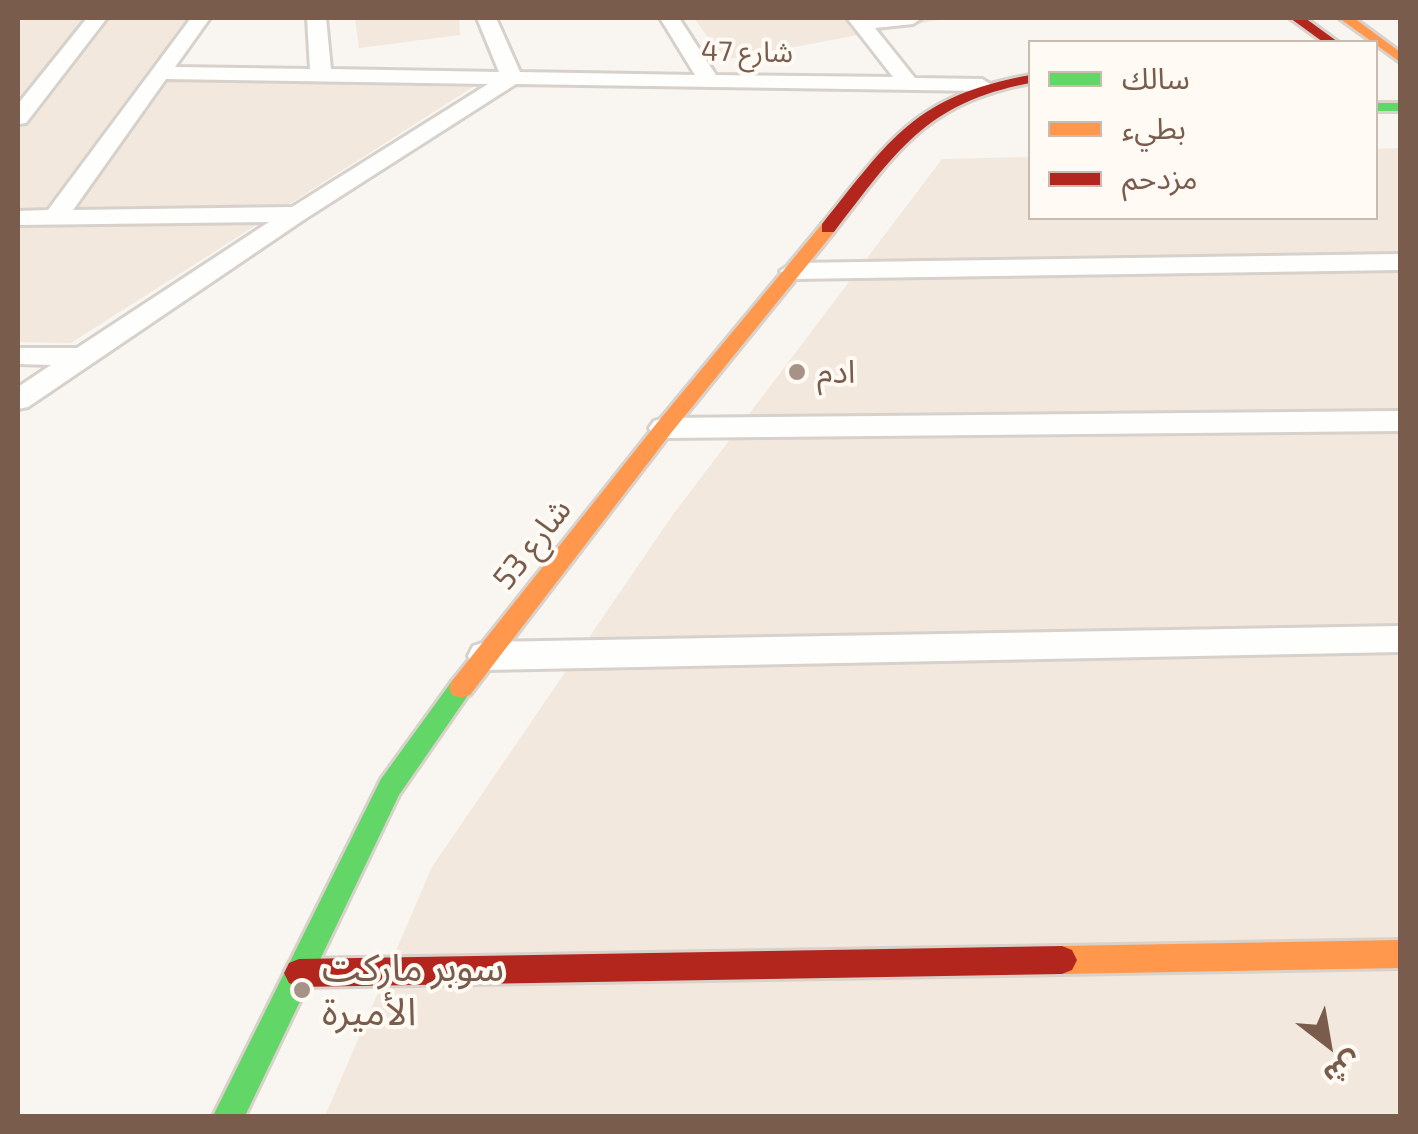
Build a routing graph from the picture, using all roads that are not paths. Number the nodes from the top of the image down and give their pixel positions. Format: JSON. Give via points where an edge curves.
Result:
{"nodes":[{"id":1,"x":97,"y":18,"type":"edge"},
{"id":2,"x":200,"y":18,"type":"edge"},
{"id":3,"x":318,"y":18,"type":"edge"},
{"id":4,"x":487,"y":18,"type":"edge"},
{"id":5,"x":670,"y":18,"type":"edge"},
{"id":6,"x":912,"y":18,"type":"edge"},
{"id":7,"x":1297,"y":18,"type":"edge"},
{"id":8,"x":1346,"y":18,"type":"edge"},
{"id":9,"x":860,"y":21,"type":"edge"},
{"id":10,"x":1328,"y":40,"type":"edge"},
{"id":11,"x":1365,"y":40,"type":"edge"},
{"id":12,"x":1378,"y":56,"type":"edge"},
{"id":13,"x":159,"y":73,"type":"junction"},
{"id":14,"x":321,"y":75,"type":"junction"},
{"id":15,"x":1396,"y":77,"type":"edge"},
{"id":16,"x":512,"y":78,"type":"junction"},
{"id":17,"x":1028,"y":80,"type":"edge"},
{"id":18,"x":709,"y":81,"type":"junction"},
{"id":19,"x":909,"y":84,"type":"junction"},
{"id":20,"x":982,"y":86,"type":"junction"},
{"id":21,"x":1028,"y":102,"type":"edge"},
{"id":22,"x":18,"y":118,"type":"edge"},
{"id":23,"x":297,"y":214,"type":"junction"},
{"id":24,"x":18,"y":218,"type":"edge"},
{"id":25,"x":55,"y":218,"type":"junction"},
{"id":26,"x":1400,"y":262,"type":"edge"},
{"id":27,"x":793,"y":271,"type":"junction"},
{"id":28,"x":18,"y":356,"type":"edge"},
{"id":29,"x":82,"y":357,"type":"junction"},
{"id":30,"x":18,"y":400,"type":"edge"},
{"id":31,"x":1400,"y":421,"type":"edge"},
{"id":32,"x":664,"y":428,"type":"junction"},
{"id":33,"x":1400,"y":639,"type":"edge"},
{"id":34,"x":485,"y":656,"type":"junction"},
{"id":35,"x":1400,"y":954,"type":"edge"},
{"id":36,"x":299,"y":973,"type":"junction"},
{"id":37,"x":229,"y":1116,"type":"edge"}],
"edges":[{"from":1,"to":22,"type":"street"},
{"from":2,"to":13,"type":"street"},
{"from":3,"to":14,"type":"street"},
{"from":4,"to":16,"type":"street"},
{"from":5,"to":18,"type":"street"},
{"from":6,"to":9,"type":"street"},
{"from":7,"to":10,"type":"main road"},
{"from":8,"to":11,"type":"main road"},
{"from":9,"to":19,"type":"street"},
{"from":12,"to":15,"type":"main road"},
{"from":13,"to":14,"type":"street","name":"شارع 47"},
{"from":13,"to":25,"type":"street"},
{"from":14,"to":16,"type":"street","name":"شارع 47"},
{"from":16,"to":18,"type":"street","name":"شارع 47"},
{"from":16,"to":23,"type":"street"},
{"from":17,"to":20,"type":"main road","name":"شارع 47"},
{"from":18,"to":19,"type":"street","name":"شارع 47"},
{"from":19,"to":20,"type":"street","name":"شارع 47"},
{"from":20,"to":21,"type":"main road","name":"شارع 47"},
{"from":20,"to":27,"type":"main road","name":"شارع 53","via":[[912,125]]},
{"from":23,"to":25,"type":"street"},
{"from":23,"to":29,"type":"street"},
{"from":24,"to":25,"type":"street"},
{"from":26,"to":27,"type":"street"},
{"from":27,"to":32,"type":"main road","name":"شارع 53"},
{"from":28,"to":29,"type":"street"},
{"from":29,"to":30,"type":"street"},
{"from":31,"to":32,"type":"street"},
{"from":32,"to":34,"type":"main road","name":"شارع 53"},
{"from":33,"to":34,"type":"street"},
{"from":34,"to":36,"type":"main road","name":"شارع 53","via":[[390,787]]},
{"from":35,"to":36,"type":"main road"},
{"from":36,"to":37,"type":"main road","name":"شارع 53"}]}
